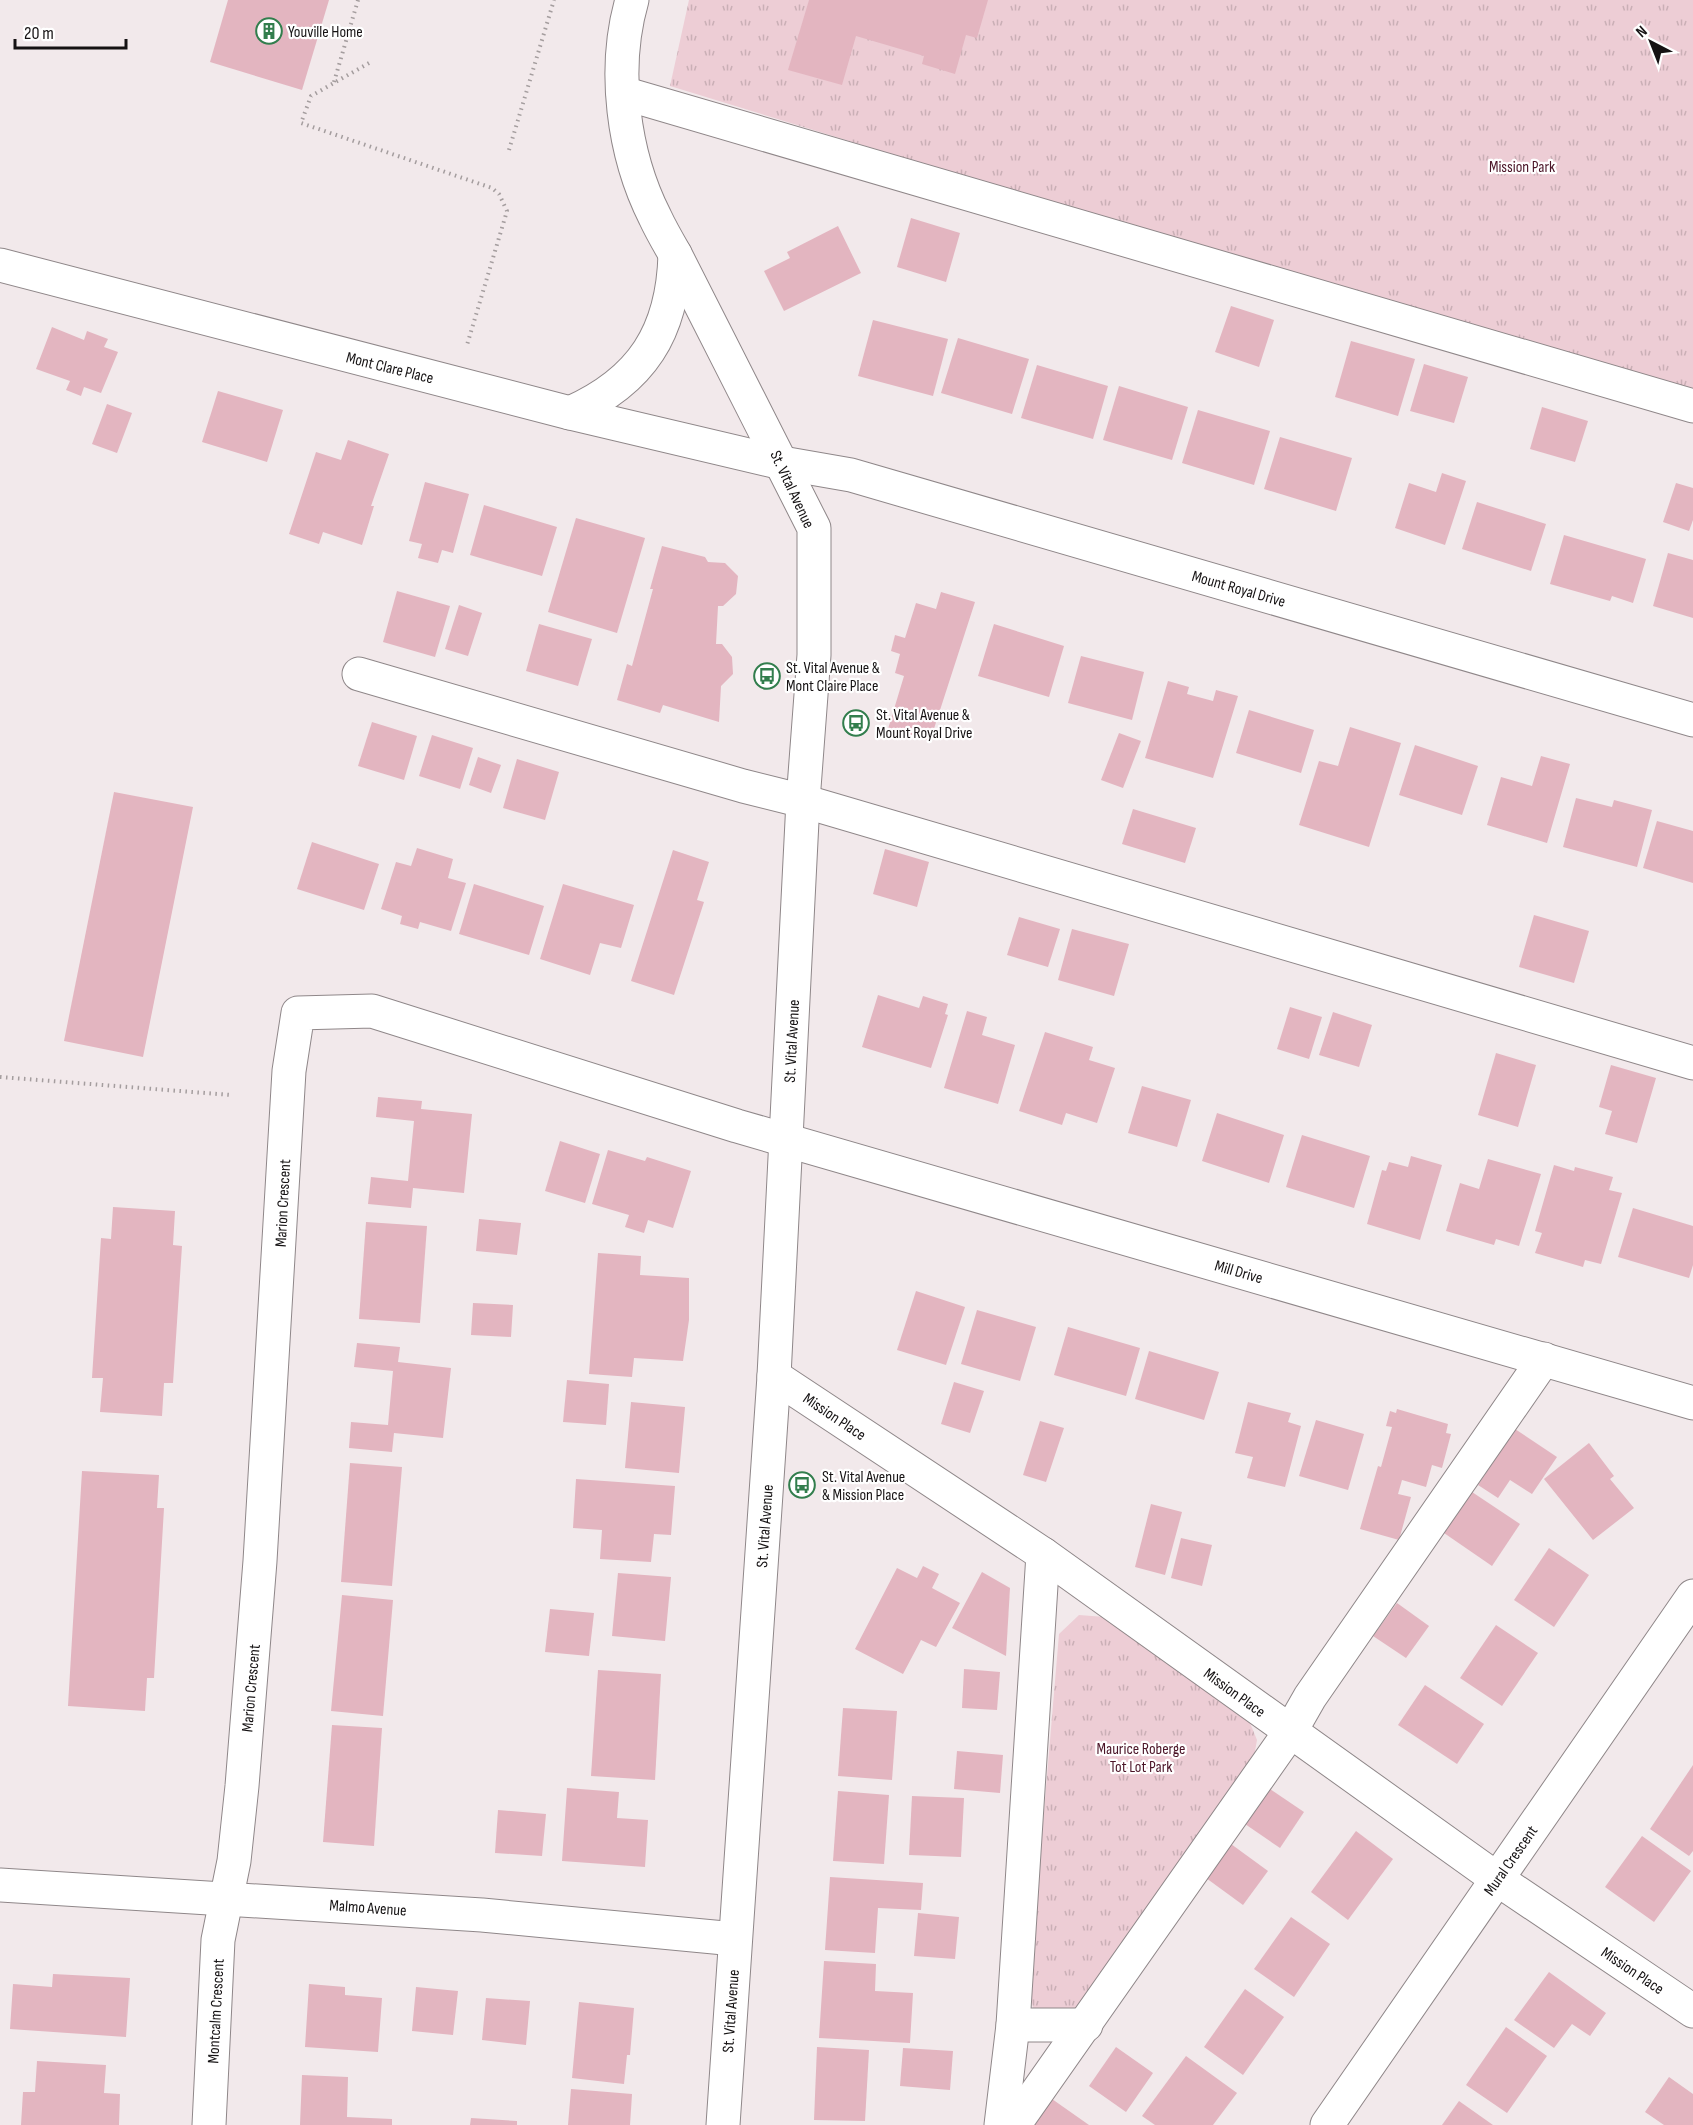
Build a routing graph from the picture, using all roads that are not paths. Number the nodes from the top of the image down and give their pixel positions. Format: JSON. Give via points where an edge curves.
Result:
{"nodes":[{"id":1,"x":632,"y":0,"type":"edge"},
{"id":2,"x":623,"y":93,"type":"junction"},
{"id":3,"x":675,"y":254,"type":"junction"},
{"id":4,"x":0,"y":265,"type":"edge"},
{"id":5,"x":1693,"y":406,"type":"edge"},
{"id":6,"x":570,"y":413,"type":"junction"},
{"id":7,"x":782,"y":463,"type":"junction"},
{"id":8,"x":359,"y":674,"type":"dead end"},
{"id":9,"x":1693,"y":720,"type":"edge"},
{"id":10,"x":803,"y":801,"type":"junction"},
{"id":11,"x":1693,"y":1063,"type":"edge"},
{"id":12,"x":785,"y":1140,"type":"junction"},
{"id":13,"x":1544,"y":1359,"type":"junction"},
{"id":14,"x":774,"y":1376,"type":"junction"},
{"id":15,"x":1693,"y":1403,"type":"edge"},
{"id":16,"x":1043,"y":1554,"type":"junction"},
{"id":17,"x":1693,"y":1596,"type":"edge"},
{"id":18,"x":1290,"y":1732,"type":"junction"},
{"id":19,"x":1497,"y":1879,"type":"junction"},
{"id":20,"x":0,"y":1885,"type":"edge"},
{"id":21,"x":226,"y":1898,"type":"junction"},
{"id":22,"x":735,"y":1939,"type":"junction"},
{"id":23,"x":1693,"y":2011,"type":"edge"},
{"id":24,"x":1014,"y":2025,"type":"junction"},
{"id":25,"x":1086,"y":2025,"type":"junction"},
{"id":26,"x":209,"y":2125,"type":"edge"},
{"id":27,"x":723,"y":2125,"type":"edge"},
{"id":28,"x":1001,"y":2125,"type":"edge"},
{"id":29,"x":1014,"y":2125,"type":"edge"},
{"id":30,"x":1328,"y":2125,"type":"edge"}],
"edges":[{"from":1,"to":2,"type":"street","name":"St. Vital Avenue","via":[[624,45]]},
{"from":2,"to":3,"type":"street","name":"St. Vital Avenue","via":[[638,177]]},
{"from":2,"to":5,"type":"street"},
{"from":3,"to":6,"type":"street","via":[[668,311],[647,353],[612,390]]},
{"from":3,"to":7,"type":"street","name":"St. Vital Avenue"},
{"from":4,"to":6,"type":"street","name":"Mont Clare Place"},
{"from":6,"to":7,"type":"street","name":"Mont Clare Place"},
{"from":7,"to":9,"type":"street","name":"Mount Royal Drive","via":[[851,475]]},
{"from":7,"to":10,"type":"street","name":"St. Vital Avenue","via":[[814,528],[814,655]]},
{"from":8,"to":10,"type":"street"},
{"from":10,"to":11,"type":"street"},
{"from":10,"to":12,"type":"street","name":"St. Vital Avenue"},
{"from":12,"to":13,"type":"street","name":"Mill Drive"},
{"from":12,"to":14,"type":"street","name":"St. Vital Avenue"},
{"from":12,"to":21,"type":"street","name":"Marion Crescent","via":[[372,1011],[298,1013],[289,1071],[244,1762],[234,1861]]},
{"from":13,"to":15,"type":"street","name":"Mill Drive"},
{"from":13,"to":18,"type":"street","via":[[1310,1697]]},
{"from":14,"to":16,"type":"street","name":"Mission Place"},
{"from":14,"to":22,"type":"street","name":"St. Vital Avenue"},
{"from":16,"to":18,"type":"street","name":"Mission Place"},
{"from":16,"to":24,"type":"street"},
{"from":17,"to":19,"type":"street","name":"Mural Crescent"},
{"from":18,"to":19,"type":"street","name":"Mission Place"},
{"from":18,"to":25,"type":"street"},
{"from":19,"to":23,"type":"street","name":"Mission Place"},
{"from":19,"to":30,"type":"street","name":"Mural Crescent"},
{"from":20,"to":21,"type":"street","name":"Malmo Avenue"},
{"from":21,"to":22,"type":"street","name":"Malmo Avenue","via":[[482,1915]]},
{"from":21,"to":26,"type":"street","name":"Montcalm Crescent","via":[[218,1940]]},
{"from":22,"to":27,"type":"street","name":"St. Vital Avenue"},
{"from":24,"to":25,"type":"street"},
{"from":24,"to":28,"type":"street"},
{"from":25,"to":29,"type":"street"}]}
